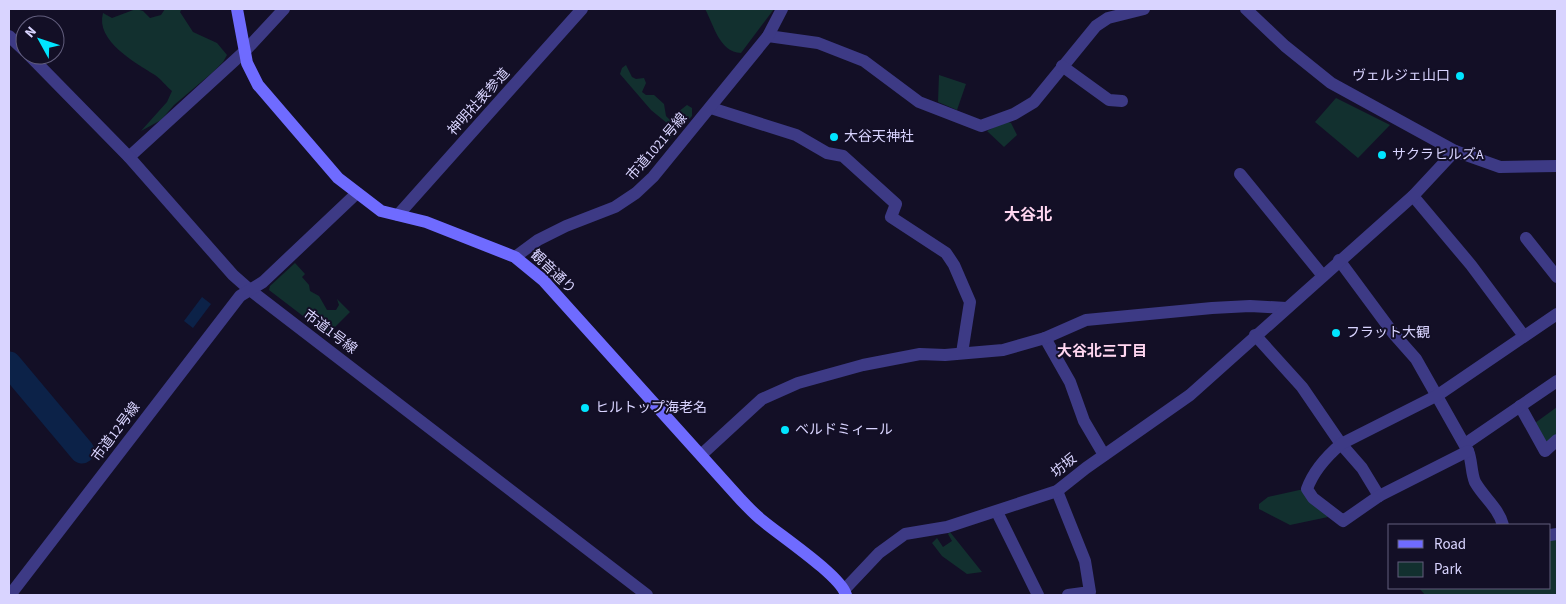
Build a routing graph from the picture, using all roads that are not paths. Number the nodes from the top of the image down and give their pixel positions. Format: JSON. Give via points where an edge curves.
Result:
{"nodes":[{"id":1,"x":237,"y":9,"type":"edge"},
{"id":2,"x":284,"y":9,"type":"edge"},
{"id":3,"x":582,"y":9,"type":"edge"},
{"id":4,"x":782,"y":9,"type":"edge"},
{"id":5,"x":1144,"y":9,"type":"edge"},
{"id":6,"x":1246,"y":9,"type":"edge"},
{"id":7,"x":768,"y":36,"type":"junction"},
{"id":8,"x":245,"y":51,"type":"junction"},
{"id":9,"x":39,"y":65,"type":"edge"},
{"id":10,"x":1062,"y":66,"type":"junction"},
{"id":11,"x":1122,"y":101,"type":"dead end"},
{"id":12,"x":711,"y":108,"type":"junction"},
{"id":13,"x":1455,"y":151,"type":"junction"},
{"id":14,"x":129,"y":157,"type":"junction"},
{"id":15,"x":1557,"y":166,"type":"edge"},
{"id":16,"x":1240,"y":174,"type":"dead end"},
{"id":17,"x":356,"y":193,"type":"junction"},
{"id":18,"x":1413,"y":196,"type":"junction"},
{"id":19,"x":398,"y":215,"type":"junction"},
{"id":20,"x":1526,"y":238,"type":"dead end"},
{"id":21,"x":515,"y":257,"type":"junction"},
{"id":22,"x":1339,"y":260,"type":"junction"},
{"id":23,"x":1322,"y":276,"type":"junction"},
{"id":24,"x":1557,"y":277,"type":"edge"},
{"id":25,"x":250,"y":290,"type":"junction"},
{"id":26,"x":1286,"y":308,"type":"junction"},
{"id":27,"x":1557,"y":314,"type":"edge"},
{"id":28,"x":1256,"y":335,"type":"junction"},
{"id":29,"x":1524,"y":336,"type":"junction"},
{"id":30,"x":1045,"y":338,"type":"junction"},
{"id":31,"x":962,"y":353,"type":"junction"},
{"id":32,"x":1557,"y":381,"type":"edge"},
{"id":33,"x":1438,"y":395,"type":"junction"},
{"id":34,"x":1520,"y":406,"type":"junction"},
{"id":35,"x":1557,"y":440,"type":"edge"},
{"id":36,"x":1341,"y":444,"type":"junction"},
{"id":37,"x":1466,"y":448,"type":"junction"},
{"id":38,"x":701,"y":455,"type":"junction"},
{"id":39,"x":1104,"y":455,"type":"junction"},
{"id":40,"x":1057,"y":491,"type":"junction"},
{"id":41,"x":1379,"y":496,"type":"junction"},
{"id":42,"x":997,"y":512,"type":"junction"},
{"id":43,"x":1503,"y":524,"type":"edge"},
{"id":44,"x":845,"y":592,"type":"edge"},
{"id":45,"x":10,"y":595,"type":"edge"},
{"id":46,"x":647,"y":595,"type":"edge"},
{"id":47,"x":1038,"y":595,"type":"edge"},
{"id":48,"x":1068,"y":595,"type":"edge"}],
"edges":[{"from":1,"to":8,"type":"main road","name":"観音通り"},
{"from":2,"to":8,"type":"street"},
{"from":3,"to":19,"type":"street","name":"神明社表参道"},
{"from":4,"to":7,"type":"street","name":"市道1021号線"},
{"from":5,"to":10,"type":"street","via":[[1108,18],[1096,26]]},
{"from":6,"to":13,"type":"street","via":[[1331,83]]},
{"from":7,"to":10,"type":"street","via":[[818,43],[864,61],[919,102],[981,126],[1014,114],[1034,102]]},
{"from":7,"to":12,"type":"street","name":"市道1021号線"},
{"from":8,"to":14,"type":"street"},
{"from":8,"to":17,"type":"main road","name":"観音通り","via":[[247,63],[258,84],[338,178]]},
{"from":9,"to":14,"type":"street","name":"市道1号線"},
{"from":10,"to":11,"type":"street","via":[[1109,100]]},
{"from":12,"to":21,"type":"street","name":"市道1021号線","via":[[636,194],[615,207],[538,240]]},
{"from":12,"to":31,"type":"street","via":[[796,134],[827,153],[843,156],[896,204],[891,217],[946,253],[954,265],[970,302]]},
{"from":13,"to":15,"type":"street","via":[[1500,167]]},
{"from":13,"to":18,"type":"street","name":"坊坂"},
{"from":14,"to":25,"type":"street","name":"市道1号線"},
{"from":16,"to":23,"type":"street"},
{"from":17,"to":19,"type":"main road","name":"観音通り","via":[[381,211]]},
{"from":17,"to":25,"type":"street","name":"市道12号線","via":[[263,282]]},
{"from":18,"to":22,"type":"street","name":"坊坂"},
{"from":18,"to":29,"type":"street","via":[[1471,265]]},
{"from":19,"to":21,"type":"main road","name":"観音通り","via":[[426,222]]},
{"from":20,"to":24,"type":"street"},
{"from":21,"to":38,"type":"main road","name":"観音通り","via":[[543,280]]},
{"from":22,"to":23,"type":"street","name":"坊坂"},
{"from":22,"to":33,"type":"street","via":[[1416,359]]},
{"from":23,"to":26,"type":"street","name":"坊坂"},
{"from":25,"to":45,"type":"street","name":"市道12号線","via":[[240,296],[216,326]]},
{"from":25,"to":46,"type":"street","name":"市道1号線"},
{"from":26,"to":28,"type":"street","name":"坊坂"},
{"from":26,"to":30,"type":"street","via":[[1212,308],[1086,320]]},
{"from":27,"to":29,"type":"street"},
{"from":28,"to":36,"type":"street","via":[[1302,387]]},
{"from":28,"to":39,"type":"street","name":"坊坂","via":[[1190,395]]},
{"from":29,"to":33,"type":"street"},
{"from":30,"to":31,"type":"street","via":[[1002,350]]},
{"from":30,"to":39,"type":"street","via":[[1070,382],[1084,421]]},
{"from":31,"to":38,"type":"street","via":[[895,357],[798,383],[762,399]]},
{"from":32,"to":34,"type":"street"},
{"from":33,"to":36,"type":"street"},
{"from":33,"to":37,"type":"street"},
{"from":34,"to":35,"type":"street","via":[[1546,451]]},
{"from":34,"to":37,"type":"street"},
{"from":36,"to":41,"type":"street","via":[[1362,468]]},
{"from":36,"to":41,"type":"street","via":[[1311,479],[1307,489],[1312,498],[1343,521]]},
{"from":37,"to":41,"type":"street"},
{"from":37,"to":43,"type":"street","via":[[1472,460],[1474,481],[1499,512]]},
{"from":38,"to":44,"type":"main road","name":"観音通り","via":[[761,520],[832,577]]},
{"from":39,"to":40,"type":"street","name":"坊坂"},
{"from":40,"to":42,"type":"street","name":"坊坂"},
{"from":40,"to":48,"type":"street","via":[[1085,562],[1090,592]]},
{"from":42,"to":44,"type":"street","name":"坊坂","via":[[947,527],[905,534],[879,553]]},
{"from":42,"to":47,"type":"street"}]}
